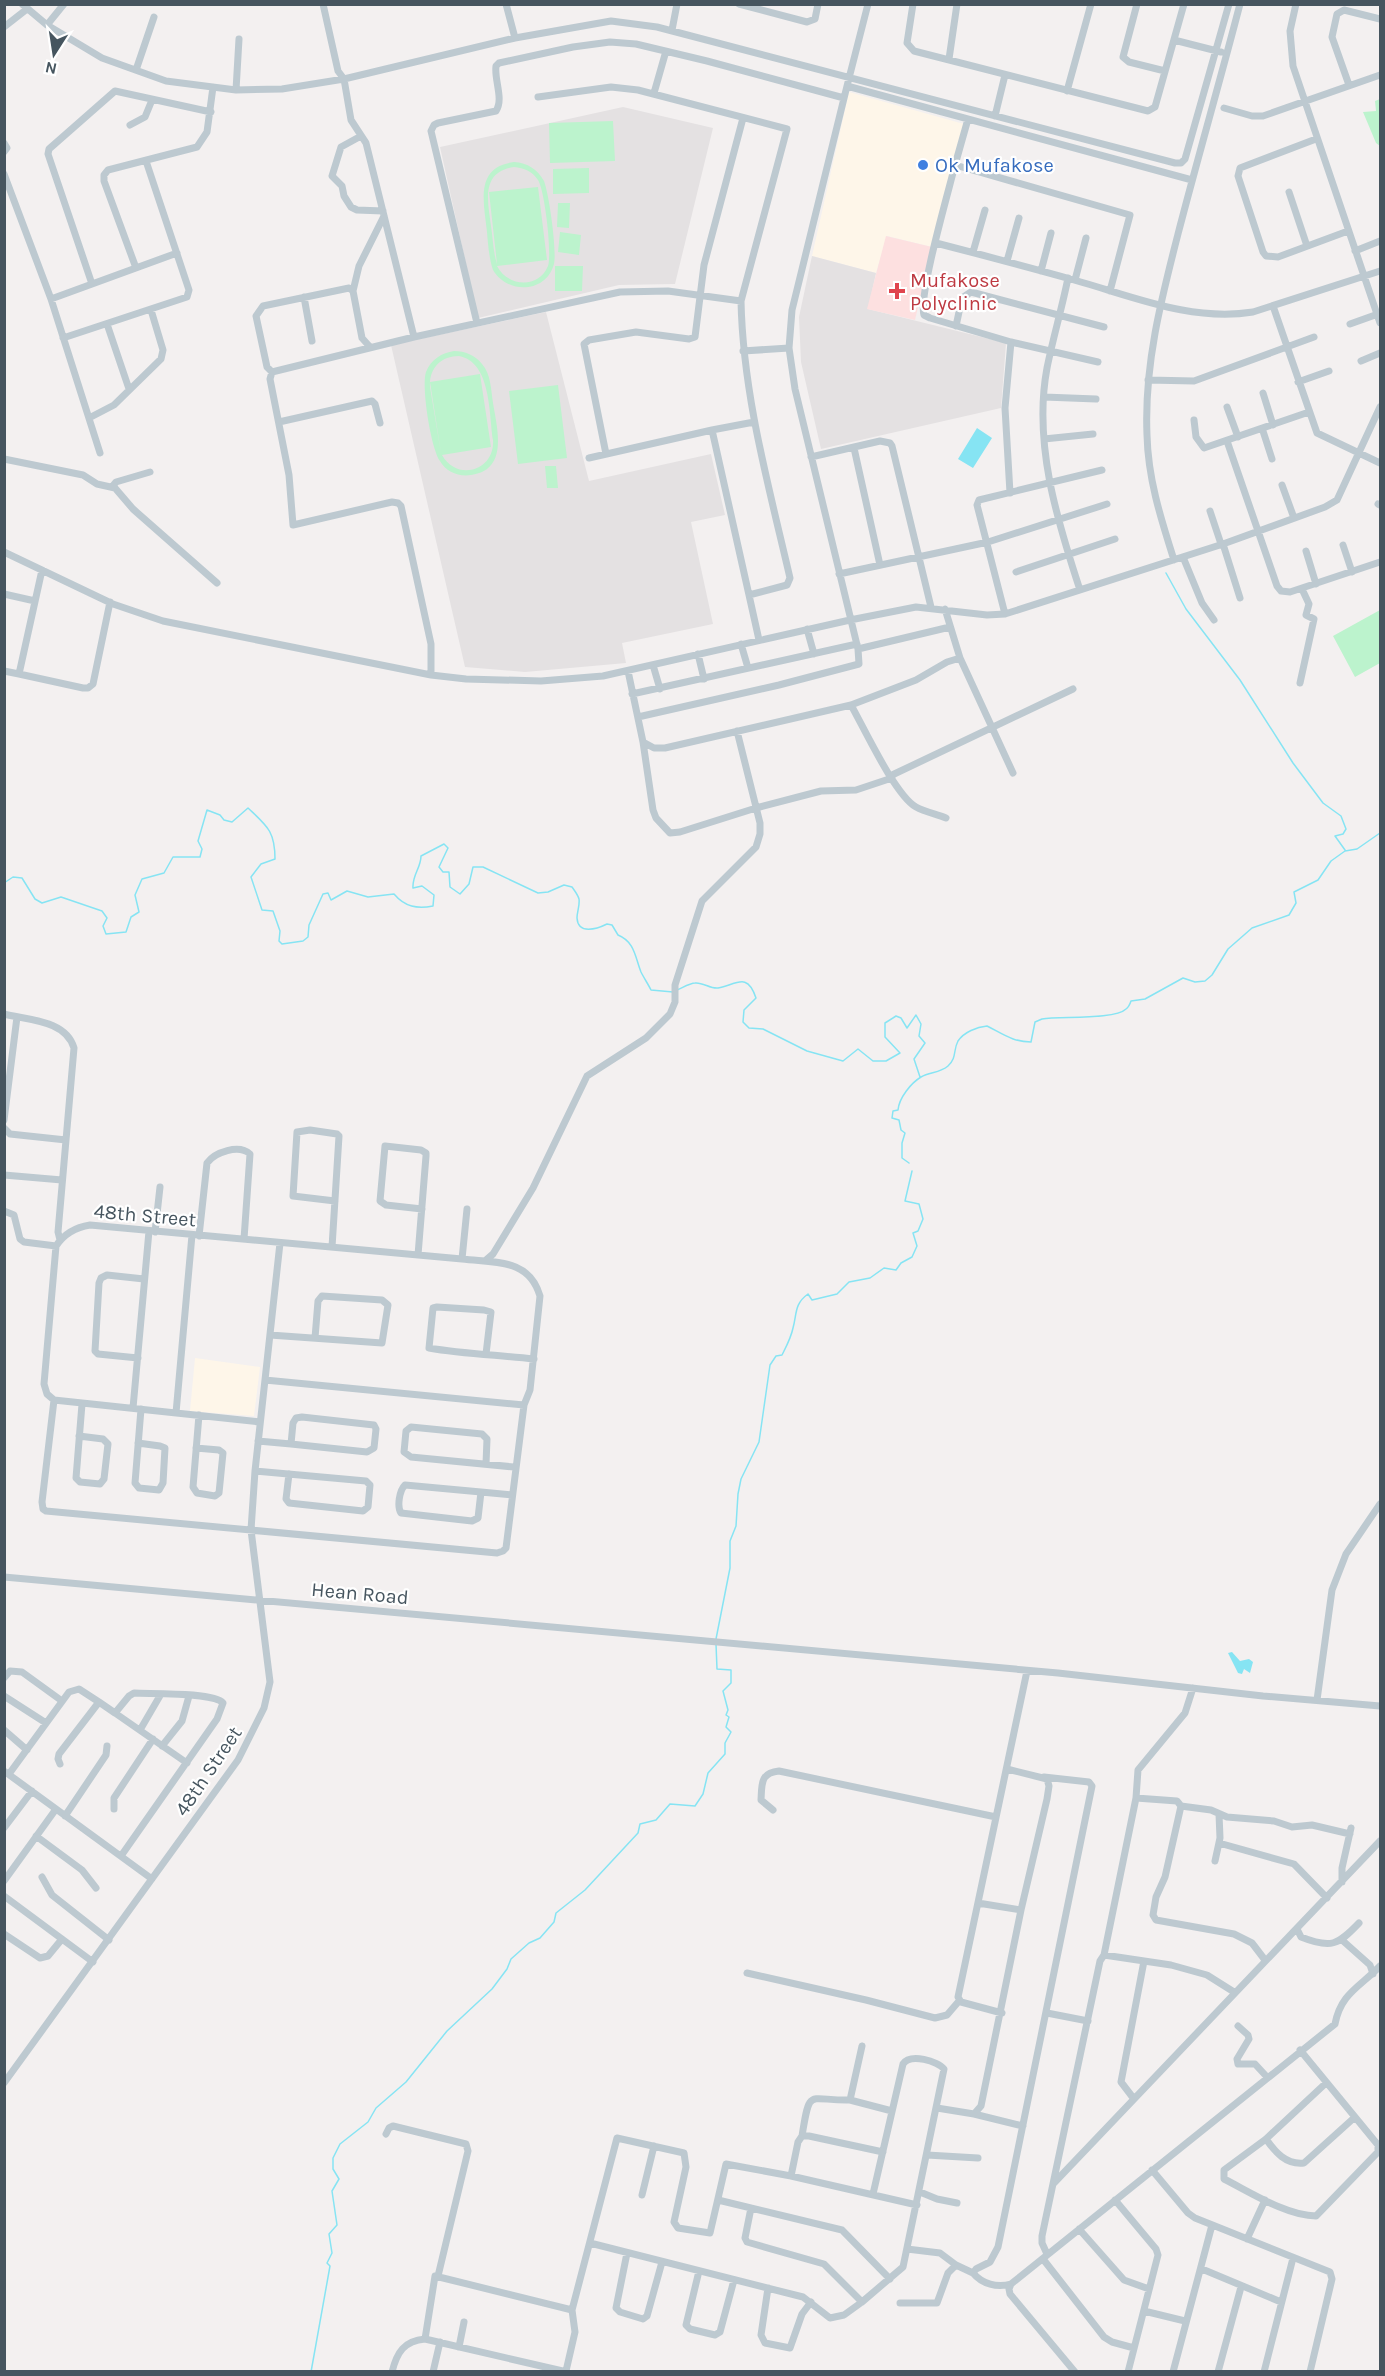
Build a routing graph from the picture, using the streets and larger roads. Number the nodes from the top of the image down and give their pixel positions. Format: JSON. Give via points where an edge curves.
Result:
{"nodes":[{"id":1,"x":64,"y":4,"type":"edge"},
{"id":2,"x":323,"y":4,"type":"edge"},
{"id":3,"x":506,"y":4,"type":"edge"},
{"id":4,"x":677,"y":4,"type":"edge"},
{"id":5,"x":739,"y":4,"type":"edge"},
{"id":6,"x":818,"y":4,"type":"edge"},
{"id":7,"x":868,"y":4,"type":"edge"},
{"id":8,"x":913,"y":4,"type":"edge"},
{"id":9,"x":957,"y":4,"type":"edge"},
{"id":10,"x":1091,"y":4,"type":"edge"},
{"id":11,"x":1137,"y":4,"type":"edge"},
{"id":12,"x":1184,"y":4,"type":"edge"},
{"id":13,"x":1229,"y":4,"type":"edge"},
{"id":14,"x":1240,"y":4,"type":"edge"},
{"id":15,"x":1296,"y":4,"type":"edge"},
{"id":16,"x":25,"y":7,"type":"edge"},
{"id":17,"x":154,"y":17,"type":"dead end"},
{"id":18,"x":1380,"y":19,"type":"edge"},
{"id":19,"x":47,"y":25,"type":"junction"},
{"id":20,"x":4,"y":27,"type":"edge"},
{"id":21,"x":672,"y":30,"type":"junction"},
{"id":22,"x":515,"y":38,"type":"junction"},
{"id":23,"x":239,"y":39,"type":"dead end"},
{"id":24,"x":1174,"y":40,"type":"junction"},
{"id":25,"x":666,"y":51,"type":"junction"},
{"id":26,"x":1216,"y":51,"type":"junction"},
{"id":27,"x":1227,"y":53,"type":"junction"},
{"id":28,"x":949,"y":59,"type":"junction"},
{"id":29,"x":136,"y":70,"type":"junction"},
{"id":30,"x":1165,"y":71,"type":"junction"},
{"id":31,"x":1005,"y":75,"type":"junction"},
{"id":32,"x":1380,"y":75,"type":"edge"},
{"id":33,"x":849,"y":78,"type":"junction"},
{"id":34,"x":344,"y":79,"type":"junction"},
{"id":35,"x":1349,"y":85,"type":"junction"},
{"id":36,"x":847,"y":86,"type":"junction"},
{"id":37,"x":213,"y":87,"type":"junction"},
{"id":38,"x":236,"y":90,"type":"junction"},
{"id":39,"x":1067,"y":92,"type":"junction"},
{"id":40,"x":654,"y":93,"type":"junction"},
{"id":41,"x":538,"y":97,"type":"dead end"},
{"id":42,"x":844,"y":98,"type":"junction"},
{"id":43,"x":152,"y":100,"type":"junction"},
{"id":44,"x":1304,"y":102,"type":"junction"},
{"id":45,"x":1224,"y":108,"type":"dead end"},
{"id":46,"x":211,"y":112,"type":"junction"},
{"id":47,"x":995,"y":116,"type":"junction"},
{"id":48,"x":744,"y":118,"type":"junction"},
{"id":49,"x":968,"y":119,"type":"junction"},
{"id":50,"x":130,"y":125,"type":"dead end"},
{"id":51,"x":361,"y":136,"type":"junction"},
{"id":52,"x":1316,"y":139,"type":"junction"},
{"id":53,"x":4,"y":143,"type":"edge"},
{"id":54,"x":4,"y":152,"type":"edge"},
{"id":55,"x":147,"y":161,"type":"junction"},
{"id":56,"x":956,"y":165,"type":"junction"},
{"id":57,"x":4,"y":174,"type":"edge"},
{"id":58,"x":1192,"y":180,"type":"junction"},
{"id":59,"x":1289,"y":192,"type":"dead end"},
{"id":60,"x":985,"y":210,"type":"dead end"},
{"id":61,"x":383,"y":214,"type":"junction"},
{"id":62,"x":1019,"y":218,"type":"dead end"},
{"id":63,"x":1348,"y":231,"type":"junction"},
{"id":64,"x":1051,"y":233,"type":"dead end"},
{"id":65,"x":1086,"y":238,"type":"dead end"},
{"id":66,"x":1380,"y":241,"type":"edge"},
{"id":67,"x":936,"y":243,"type":"junction"},
{"id":68,"x":1307,"y":246,"type":"junction"},
{"id":69,"x":1355,"y":251,"type":"junction"},
{"id":70,"x":973,"y":252,"type":"junction"},
{"id":71,"x":177,"y":254,"type":"junction"},
{"id":72,"x":1007,"y":261,"type":"junction"},
{"id":73,"x":136,"y":268,"type":"junction"},
{"id":74,"x":1041,"y":271,"type":"junction"},
{"id":75,"x":1380,"y":271,"type":"edge"},
{"id":76,"x":1364,"y":276,"type":"junction"},
{"id":77,"x":1072,"y":279,"type":"junction"},
{"id":78,"x":92,"y":284,"type":"junction"},
{"id":79,"x":353,"y":291,"type":"junction"},
{"id":80,"x":1110,"y":291,"type":"junction"},
{"id":81,"x":700,"y":296,"type":"junction"},
{"id":82,"x":304,"y":297,"type":"junction"},
{"id":83,"x":51,"y":299,"type":"junction"},
{"id":84,"x":741,"y":301,"type":"junction"},
{"id":85,"x":1161,"y":305,"type":"junction"},
{"id":86,"x":1273,"y":306,"type":"junction"},
{"id":87,"x":151,"y":310,"type":"junction"},
{"id":88,"x":1378,"y":314,"type":"junction"},
{"id":89,"x":1060,"y":316,"type":"junction"},
{"id":90,"x":477,"y":323,"type":"junction"},
{"id":91,"x":1380,"y":323,"type":"edge"},
{"id":92,"x":107,"y":324,"type":"junction"},
{"id":93,"x":1350,"y":324,"type":"dead end"},
{"id":94,"x":956,"y":326,"type":"junction"},
{"id":95,"x":1104,"y":327,"type":"dead end"},
{"id":96,"x":414,"y":337,"type":"junction"},
{"id":97,"x":1314,"y":337,"type":"dead end"},
{"id":98,"x":63,"y":338,"type":"junction"},
{"id":99,"x":312,"y":341,"type":"dead end"},
{"id":100,"x":1011,"y":342,"type":"junction"},
{"id":101,"x":370,"y":347,"type":"junction"},
{"id":102,"x":789,"y":348,"type":"junction"},
{"id":103,"x":1287,"y":348,"type":"junction"},
{"id":104,"x":743,"y":351,"type":"junction"},
{"id":105,"x":1051,"y":352,"type":"junction"},
{"id":106,"x":1380,"y":353,"type":"edge"},
{"id":107,"x":1361,"y":361,"type":"dead end"},
{"id":108,"x":1098,"y":362,"type":"dead end"},
{"id":109,"x":1329,"y":371,"type":"dead end"},
{"id":110,"x":272,"y":372,"type":"junction"},
{"id":111,"x":1148,"y":380,"type":"junction"},
{"id":112,"x":1298,"y":382,"type":"junction"},
{"id":113,"x":129,"y":390,"type":"junction"},
{"id":114,"x":1263,"y":393,"type":"dead end"},
{"id":115,"x":1044,"y":397,"type":"junction"},
{"id":116,"x":1096,"y":399,"type":"dead end"},
{"id":117,"x":1227,"y":407,"type":"dead end"},
{"id":118,"x":1380,"y":407,"type":"edge"},
{"id":119,"x":1309,"y":412,"type":"junction"},
{"id":120,"x":89,"y":418,"type":"junction"},
{"id":121,"x":1194,"y":420,"type":"dead end"},
{"id":122,"x":279,"y":422,"type":"junction"},
{"id":123,"x":754,"y":422,"type":"junction"},
{"id":124,"x":381,"y":423,"type":"dead end"},
{"id":125,"x":1273,"y":425,"type":"junction"},
{"id":126,"x":1262,"y":428,"type":"junction"},
{"id":127,"x":712,"y":430,"type":"junction"},
{"id":128,"x":1093,"y":434,"type":"dead end"},
{"id":129,"x":1238,"y":437,"type":"junction"},
{"id":130,"x":1044,"y":439,"type":"junction"},
{"id":131,"x":1227,"y":441,"type":"junction"},
{"id":132,"x":854,"y":448,"type":"junction"},
{"id":133,"x":100,"y":453,"type":"dead end"},
{"id":134,"x":1359,"y":453,"type":"junction"},
{"id":135,"x":606,"y":454,"type":"junction"},
{"id":136,"x":811,"y":457,"type":"junction"},
{"id":137,"x":589,"y":458,"type":"dead end"},
{"id":138,"x":4,"y":459,"type":"edge"},
{"id":139,"x":1272,"y":459,"type":"dead end"},
{"id":140,"x":1380,"y":463,"type":"edge"},
{"id":141,"x":1102,"y":470,"type":"dead end"},
{"id":142,"x":150,"y":472,"type":"dead end"},
{"id":143,"x":1050,"y":483,"type":"junction"},
{"id":144,"x":1282,"y":485,"type":"dead end"},
{"id":145,"x":112,"y":487,"type":"junction"},
{"id":146,"x":1010,"y":493,"type":"junction"},
{"id":147,"x":1107,"y":504,"type":"dead end"},
{"id":148,"x":1210,"y":511,"type":"dead end"},
{"id":149,"x":1294,"y":518,"type":"junction"},
{"id":150,"x":1059,"y":520,"type":"junction"},
{"id":151,"x":1258,"y":531,"type":"junction"},
{"id":152,"x":1115,"y":539,"type":"dead end"},
{"id":153,"x":988,"y":542,"type":"junction"},
{"id":154,"x":1222,"y":544,"type":"junction"},
{"id":155,"x":1343,"y":544,"type":"dead end"},
{"id":156,"x":1306,"y":551,"type":"dead end"},
{"id":157,"x":4,"y":552,"type":"edge"},
{"id":158,"x":1068,"y":554,"type":"junction"},
{"id":159,"x":918,"y":557,"type":"junction"},
{"id":160,"x":1182,"y":557,"type":"junction"},
{"id":161,"x":1174,"y":560,"type":"junction"},
{"id":162,"x":1380,"y":562,"type":"edge"},
{"id":163,"x":880,"y":565,"type":"junction"},
{"id":164,"x":42,"y":570,"type":"junction"},
{"id":165,"x":1016,"y":572,"type":"dead end"},
{"id":166,"x":1352,"y":572,"type":"junction"},
{"id":167,"x":838,"y":574,"type":"junction"},
{"id":168,"x":217,"y":583,"type":"dead end"},
{"id":169,"x":1316,"y":584,"type":"junction"},
{"id":170,"x":1302,"y":589,"type":"junction"},
{"id":171,"x":1080,"y":590,"type":"junction"},
{"id":172,"x":4,"y":594,"type":"edge"},
{"id":173,"x":749,"y":595,"type":"junction"},
{"id":174,"x":1240,"y":598,"type":"dead end"},
{"id":175,"x":35,"y":601,"type":"junction"},
{"id":176,"x":110,"y":602,"type":"junction"},
{"id":177,"x":931,"y":607,"type":"junction"},
{"id":178,"x":945,"y":609,"type":"junction"},
{"id":179,"x":1005,"y":614,"type":"junction"},
{"id":180,"x":850,"y":620,"type":"junction"},
{"id":181,"x":1214,"y":621,"type":"dead end"},
{"id":182,"x":950,"y":627,"type":"junction"},
{"id":183,"x":807,"y":629,"type":"junction"},
{"id":184,"x":759,"y":640,"type":"junction"},
{"id":185,"x":741,"y":644,"type":"junction"},
{"id":186,"x":857,"y":647,"type":"junction"},
{"id":187,"x":698,"y":654,"type":"junction"},
{"id":188,"x":814,"y":654,"type":"junction"},
{"id":189,"x":960,"y":658,"type":"junction"},
{"id":190,"x":652,"y":665,"type":"junction"},
{"id":191,"x":748,"y":668,"type":"junction"},
{"id":192,"x":4,"y":671,"type":"edge"},
{"id":193,"x":628,"y":671,"type":"junction"},
{"id":194,"x":19,"y":674,"type":"junction"},
{"id":195,"x":431,"y":675,"type":"junction"},
{"id":196,"x":704,"y":679,"type":"junction"},
{"id":197,"x":1300,"y":683,"type":"dead end"},
{"id":198,"x":660,"y":689,"type":"junction"},
{"id":199,"x":1073,"y":689,"type":"dead end"},
{"id":200,"x":632,"y":694,"type":"junction"},
{"id":201,"x":851,"y":705,"type":"junction"},
{"id":202,"x":638,"y":717,"type":"junction"},
{"id":203,"x":993,"y":728,"type":"junction"},
{"id":204,"x":736,"y":731,"type":"junction"},
{"id":205,"x":643,"y":742,"type":"junction"},
{"id":206,"x":1013,"y":773,"type":"dead end"},
{"id":207,"x":891,"y":777,"type":"junction"},
{"id":208,"x":756,"y":807,"type":"junction"},
{"id":209,"x":946,"y":818,"type":"dead end"},
{"id":210,"x":4,"y":1014,"type":"edge"},
{"id":211,"x":16,"y":1017,"type":"junction"},
{"id":212,"x":4,"y":1120,"type":"edge"},
{"id":213,"x":4,"y":1128,"type":"edge"},
{"id":214,"x":66,"y":1140,"type":"junction"},
{"id":215,"x":4,"y":1175,"type":"edge"},
{"id":216,"x":62,"y":1180,"type":"junction"},
{"id":217,"x":160,"y":1187,"type":"dead end"},
{"id":218,"x":335,"y":1201,"type":"junction"},
{"id":219,"x":422,"y":1209,"type":"junction"},
{"id":220,"x":467,"y":1209,"type":"dead end"},
{"id":221,"x":4,"y":1211,"type":"edge"},
{"id":222,"x":152,"y":1231,"type":"junction"},
{"id":223,"x":196,"y":1235,"type":"junction"},
{"id":224,"x":244,"y":1239,"type":"junction"},
{"id":225,"x":58,"y":1243,"type":"junction"},
{"id":226,"x":280,"y":1243,"type":"junction"},
{"id":227,"x":332,"y":1247,"type":"junction"},
{"id":228,"x":418,"y":1255,"type":"junction"},
{"id":229,"x":462,"y":1259,"type":"junction"},
{"id":230,"x":484,"y":1261,"type":"junction"},
{"id":231,"x":144,"y":1279,"type":"junction"},
{"id":232,"x":270,"y":1335,"type":"junction"},
{"id":233,"x":315,"y":1338,"type":"junction"},
{"id":234,"x":486,"y":1354,"type":"junction"},
{"id":235,"x":138,"y":1358,"type":"junction"},
{"id":236,"x":534,"y":1359,"type":"junction"},
{"id":237,"x":265,"y":1380,"type":"junction"},
{"id":238,"x":54,"y":1400,"type":"junction"},
{"id":239,"x":82,"y":1404,"type":"junction"},
{"id":240,"x":524,"y":1405,"type":"junction"},
{"id":241,"x":137,"y":1409,"type":"junction"},
{"id":242,"x":176,"y":1413,"type":"junction"},
{"id":243,"x":199,"y":1415,"type":"junction"},
{"id":244,"x":260,"y":1422,"type":"junction"},
{"id":245,"x":79,"y":1436,"type":"junction"},
{"id":246,"x":258,"y":1441,"type":"junction"},
{"id":247,"x":138,"y":1443,"type":"junction"},
{"id":248,"x":291,"y":1444,"type":"junction"},
{"id":249,"x":196,"y":1448,"type":"junction"},
{"id":250,"x":486,"y":1464,"type":"junction"},
{"id":251,"x":514,"y":1467,"type":"junction"},
{"id":252,"x":255,"y":1471,"type":"junction"},
{"id":253,"x":289,"y":1474,"type":"junction"},
{"id":254,"x":481,"y":1492,"type":"junction"},
{"id":255,"x":512,"y":1494,"type":"junction"},
{"id":256,"x":1380,"y":1504,"type":"edge"},
{"id":257,"x":251,"y":1530,"type":"junction"},
{"id":258,"x":4,"y":1577,"type":"edge"},
{"id":259,"x":259,"y":1601,"type":"junction"},
{"id":260,"x":1027,"y":1671,"type":"junction"},
{"id":261,"x":4,"y":1678,"type":"edge"},
{"id":262,"x":1193,"y":1688,"type":"junction"},
{"id":263,"x":161,"y":1694,"type":"junction"},
{"id":264,"x":4,"y":1696,"type":"edge"},
{"id":265,"x":189,"y":1696,"type":"junction"},
{"id":266,"x":1317,"y":1700,"type":"junction"},
{"id":267,"x":62,"y":1701,"type":"junction"},
{"id":268,"x":99,"y":1702,"type":"junction"},
{"id":269,"x":1380,"y":1706,"type":"edge"},
{"id":270,"x":115,"y":1713,"type":"junction"},
{"id":271,"x":46,"y":1723,"type":"junction"},
{"id":272,"x":4,"y":1730,"type":"edge"},
{"id":273,"x":140,"y":1731,"type":"junction"},
{"id":274,"x":153,"y":1739,"type":"junction"},
{"id":275,"x":107,"y":1746,"type":"dead end"},
{"id":276,"x":162,"y":1746,"type":"junction"},
{"id":277,"x":27,"y":1750,"type":"junction"},
{"id":278,"x":187,"y":1763,"type":"junction"},
{"id":279,"x":60,"y":1764,"type":"dead end"},
{"id":280,"x":1007,"y":1769,"type":"junction"},
{"id":281,"x":7,"y":1772,"type":"edge"},
{"id":282,"x":1044,"y":1777,"type":"junction"},
{"id":283,"x":32,"y":1791,"type":"junction"},
{"id":284,"x":1136,"y":1798,"type":"junction"},
{"id":285,"x":1181,"y":1806,"type":"junction"},
{"id":286,"x":56,"y":1809,"type":"junction"},
{"id":287,"x":114,"y":1809,"type":"dead end"},
{"id":288,"x":773,"y":1810,"type":"dead end"},
{"id":289,"x":1220,"y":1814,"type":"junction"},
{"id":290,"x":65,"y":1816,"type":"junction"},
{"id":291,"x":996,"y":1817,"type":"junction"},
{"id":292,"x":4,"y":1828,"type":"edge"},
{"id":293,"x":36,"y":1836,"type":"junction"},
{"id":294,"x":1380,"y":1841,"type":"edge"},
{"id":295,"x":1219,"y":1843,"type":"junction"},
{"id":296,"x":121,"y":1857,"type":"junction"},
{"id":297,"x":1215,"y":1861,"type":"dead end"},
{"id":298,"x":42,"y":1877,"type":"dead end"},
{"id":299,"x":152,"y":1879,"type":"junction"},
{"id":300,"x":4,"y":1881,"type":"edge"},
{"id":301,"x":1342,"y":1882,"type":"junction"},
{"id":302,"x":96,"y":1888,"type":"dead end"},
{"id":303,"x":4,"y":1896,"type":"edge"},
{"id":304,"x":1327,"y":1898,"type":"junction"},
{"id":305,"x":978,"y":1904,"type":"junction"},
{"id":306,"x":1021,"y":1910,"type":"junction"},
{"id":307,"x":1359,"y":1923,"type":"dead end"},
{"id":308,"x":1297,"y":1929,"type":"junction"},
{"id":309,"x":4,"y":1934,"type":"edge"},
{"id":310,"x":62,"y":1939,"type":"junction"},
{"id":311,"x":109,"y":1940,"type":"junction"},
{"id":312,"x":1342,"y":1940,"type":"junction"},
{"id":313,"x":1104,"y":1954,"type":"junction"},
{"id":314,"x":1265,"y":1960,"type":"junction"},
{"id":315,"x":1144,"y":1961,"type":"junction"},
{"id":316,"x":93,"y":1962,"type":"junction"},
{"id":317,"x":1380,"y":1966,"type":"edge"},
{"id":318,"x":747,"y":1973,"type":"dead end"},
{"id":319,"x":1373,"y":1974,"type":"junction"},
{"id":320,"x":1234,"y":1992,"type":"junction"},
{"id":321,"x":959,"y":2001,"type":"junction"},
{"id":322,"x":1002,"y":2013,"type":"junction"},
{"id":323,"x":1047,"y":2013,"type":"junction"},
{"id":324,"x":1088,"y":2021,"type":"junction"},
{"id":325,"x":1238,"y":2026,"type":"dead end"},
{"id":326,"x":862,"y":2046,"type":"dead end"},
{"id":327,"x":1300,"y":2050,"type":"junction"},
{"id":328,"x":1267,"y":2077,"type":"junction"},
{"id":329,"x":4,"y":2083,"type":"edge"},
{"id":330,"x":1326,"y":2083,"type":"junction"},
{"id":331,"x":1134,"y":2099,"type":"junction"},
{"id":332,"x":850,"y":2100,"type":"junction"},
{"id":333,"x":937,"y":2108,"type":"junction"},
{"id":334,"x":892,"y":2110,"type":"junction"},
{"id":335,"x":974,"y":2114,"type":"junction"},
{"id":336,"x":1355,"y":2117,"type":"junction"},
{"id":337,"x":1023,"y":2126,"type":"junction"},
{"id":338,"x":386,"y":2134,"type":"dead end"},
{"id":339,"x":802,"y":2136,"type":"junction"},
{"id":340,"x":1266,"y":2139,"type":"junction"},
{"id":341,"x":654,"y":2146,"type":"junction"},
{"id":342,"x":884,"y":2152,"type":"junction"},
{"id":343,"x":927,"y":2155,"type":"junction"},
{"id":344,"x":978,"y":2158,"type":"dead end"},
{"id":345,"x":1152,"y":2170,"type":"junction"},
{"id":346,"x":791,"y":2176,"type":"junction"},
{"id":347,"x":1054,"y":2183,"type":"junction"},
{"id":348,"x":920,"y":2192,"type":"junction"},
{"id":349,"x":873,"y":2194,"type":"junction"},
{"id":350,"x":642,"y":2196,"type":"dead end"},
{"id":351,"x":718,"y":2200,"type":"junction"},
{"id":352,"x":1114,"y":2200,"type":"junction"},
{"id":353,"x":1265,"y":2200,"type":"junction"},
{"id":354,"x":957,"y":2203,"type":"dead end"},
{"id":355,"x":917,"y":2205,"type":"junction"},
{"id":356,"x":751,"y":2208,"type":"junction"},
{"id":357,"x":1212,"y":2225,"type":"junction"},
{"id":358,"x":1079,"y":2229,"type":"junction"},
{"id":359,"x":1247,"y":2238,"type":"junction"},
{"id":360,"x":590,"y":2243,"type":"junction"},
{"id":361,"x":907,"y":2249,"type":"junction"},
{"id":362,"x":627,"y":2253,"type":"junction"},
{"id":363,"x":1045,"y":2256,"type":"junction"},
{"id":364,"x":1293,"y":2258,"type":"junction"},
{"id":365,"x":662,"y":2262,"type":"junction"},
{"id":366,"x":956,"y":2265,"type":"junction"},
{"id":367,"x":1202,"y":2269,"type":"junction"},
{"id":368,"x":699,"y":2271,"type":"junction"},
{"id":369,"x":973,"y":2273,"type":"junction"},
{"id":370,"x":438,"y":2276,"type":"junction"},
{"id":371,"x":891,"y":2279,"type":"junction"},
{"id":372,"x":734,"y":2280,"type":"junction"},
{"id":373,"x":1011,"y":2284,"type":"junction"},
{"id":374,"x":1241,"y":2287,"type":"junction"},
{"id":375,"x":768,"y":2288,"type":"junction"},
{"id":376,"x":1149,"y":2289,"type":"junction"},
{"id":377,"x":811,"y":2302,"type":"junction"},
{"id":378,"x":862,"y":2302,"type":"junction"},
{"id":379,"x":1281,"y":2302,"type":"junction"},
{"id":380,"x":900,"y":2303,"type":"dead end"},
{"id":381,"x":572,"y":2310,"type":"junction"},
{"id":382,"x":1144,"y":2311,"type":"junction"},
{"id":383,"x":1185,"y":2321,"type":"junction"},
{"id":384,"x":464,"y":2322,"type":"dead end"},
{"id":385,"x":425,"y":2339,"type":"junction"},
{"id":386,"x":440,"y":2342,"type":"junction"},
{"id":387,"x":459,"y":2347,"type":"junction"},
{"id":388,"x":1134,"y":2348,"type":"junction"},
{"id":389,"x":544,"y":2369,"type":"edge"},
{"id":390,"x":566,"y":2371,"type":"edge"},
{"id":391,"x":392,"y":2372,"type":"edge"},
{"id":392,"x":433,"y":2372,"type":"edge"},
{"id":393,"x":1075,"y":2372,"type":"edge"},
{"id":394,"x":1128,"y":2372,"type":"edge"},
{"id":395,"x":1173,"y":2372,"type":"edge"},
{"id":396,"x":1218,"y":2372,"type":"edge"},
{"id":397,"x":1264,"y":2372,"type":"edge"},
{"id":398,"x":1310,"y":2372,"type":"edge"}],
"edges":[{"from":1,"to":19,"type":"street"},
{"from":2,"to":34,"type":"street","via":[[338,71]]},
{"from":3,"to":22,"type":"street"},
{"from":4,"to":21,"type":"street"},
{"from":5,"to":6,"type":"street","via":[[807,22],[815,19]]},
{"from":7,"to":33,"type":"street"},
{"from":8,"to":28,"type":"street","via":[[908,46]]},
{"from":9,"to":28,"type":"street"},
{"from":10,"to":39,"type":"street"},
{"from":11,"to":30,"type":"street","via":[[1123,57]]},
{"from":12,"to":24,"type":"street"},
{"from":13,"to":26,"type":"street"},
{"from":14,"to":27,"type":"street"},
{"from":15,"to":44,"type":"street","via":[[1290,31],[1291,55]]},
{"from":16,"to":19,"type":"street"},
{"from":16,"to":20,"type":"street"},
{"from":17,"to":29,"type":"street"},
{"from":18,"to":35,"type":"street","via":[[1344,10],[1337,14],[1332,37]]},
{"from":19,"to":29,"type":"street","via":[[102,58]]},
{"from":21,"to":22,"type":"street","via":[[611,21]]},
{"from":21,"to":33,"type":"street"},
{"from":22,"to":34,"type":"street"},
{"from":23,"to":38,"type":"street"},
{"from":24,"to":26,"type":"street"},
{"from":24,"to":30,"type":"street"},
{"from":25,"to":40,"type":"street"},
{"from":25,"to":42,"type":"street"},
{"from":25,"to":90,"type":"street","via":[[610,42],[546,51],[499,63],[495,73],[499,102],[496,111],[434,125],[431,131]]},
{"from":26,"to":27,"type":"street"},
{"from":26,"to":47,"type":"street","via":[[1181,162],[1174,164]]},
{"from":27,"to":58,"type":"street"},
{"from":28,"to":31,"type":"street"},
{"from":29,"to":37,"type":"street","via":[[166,81]]},
{"from":30,"to":39,"type":"street","via":[[1151,111]]},
{"from":31,"to":39,"type":"street"},
{"from":31,"to":47,"type":"street"},
{"from":32,"to":35,"type":"street"},
{"from":33,"to":36,"type":"street"},
{"from":33,"to":47,"type":"street"},
{"from":34,"to":38,"type":"street","via":[[282,89]]},
{"from":34,"to":51,"type":"street","via":[[349,113]]},
{"from":35,"to":44,"type":"street"},
{"from":36,"to":42,"type":"street"},
{"from":36,"to":49,"type":"street"},
{"from":37,"to":38,"type":"street"},
{"from":37,"to":46,"type":"street"},
{"from":40,"to":41,"type":"street","via":[[611,87]]},
{"from":40,"to":48,"type":"street"},
{"from":42,"to":102,"type":"street","via":[[792,310]]},
{"from":43,"to":46,"type":"street"},
{"from":43,"to":50,"type":"street","via":[[145,117]]},
{"from":43,"to":78,"type":"street","via":[[115,92],[49,149]]},
{"from":44,"to":45,"type":"street","via":[[1258,117]]},
{"from":44,"to":52,"type":"street"},
{"from":46,"to":55,"type":"street","via":[[207,132],[197,147]]},
{"from":48,"to":81,"type":"street","via":[[704,266]]},
{"from":48,"to":84,"type":"street","via":[[785,127],[787,132]]},
{"from":49,"to":56,"type":"street"},
{"from":49,"to":58,"type":"street"},
{"from":51,"to":61,"type":"street"},
{"from":51,"to":61,"type":"street","via":[[341,147],[332,176],[342,186],[351,207]]},
{"from":52,"to":63,"type":"street"},
{"from":52,"to":68,"type":"street","via":[[1243,165],[1238,172],[1266,256],[1278,257]]},
{"from":53,"to":54,"type":"street","via":[[8,148]]},
{"from":55,"to":71,"type":"street"},
{"from":55,"to":73,"type":"street","via":[[108,170],[104,175]]},
{"from":56,"to":67,"type":"street"},
{"from":56,"to":80,"type":"street","via":[[1130,215]]},
{"from":57,"to":83,"type":"street"},
{"from":58,"to":85,"type":"street"},
{"from":59,"to":68,"type":"street"},
{"from":60,"to":70,"type":"street"},
{"from":61,"to":79,"type":"street","via":[[359,266]]},
{"from":61,"to":96,"type":"street"},
{"from":62,"to":72,"type":"street"},
{"from":63,"to":68,"type":"street"},
{"from":63,"to":69,"type":"street"},
{"from":64,"to":74,"type":"street"},
{"from":65,"to":77,"type":"street"},
{"from":66,"to":69,"type":"street"},
{"from":67,"to":70,"type":"street"},
{"from":67,"to":94,"type":"street","via":[[923,311],[927,317]]},
{"from":69,"to":76,"type":"street"},
{"from":70,"to":72,"type":"street"},
{"from":71,"to":73,"type":"street"},
{"from":71,"to":87,"type":"street","via":[[189,290],[187,297]]},
{"from":72,"to":74,"type":"street"},
{"from":73,"to":78,"type":"street"},
{"from":74,"to":77,"type":"street"},
{"from":75,"to":76,"type":"street"},
{"from":76,"to":86,"type":"street"},
{"from":76,"to":88,"type":"street"},
{"from":77,"to":80,"type":"street"},
{"from":77,"to":89,"type":"street"},
{"from":78,"to":83,"type":"street"},
{"from":79,"to":82,"type":"street","via":[[346,288]]},
{"from":79,"to":101,"type":"street","via":[[362,338]]},
{"from":80,"to":85,"type":"street"},
{"from":81,"to":84,"type":"street"},
{"from":81,"to":90,"type":"street","via":[[650,290],[620,292]]},
{"from":81,"to":135,"type":"street","via":[[695,337],[636,332],[585,344]]},
{"from":82,"to":99,"type":"street"},
{"from":82,"to":110,"type":"street","via":[[263,306],[258,311],[256,320],[267,367]]},
{"from":83,"to":98,"type":"street"},
{"from":84,"to":104,"type":"street"},
{"from":85,"to":86,"type":"street","via":[[1236,315]]},
{"from":85,"to":111,"type":"street"},
{"from":86,"to":103,"type":"street"},
{"from":87,"to":92,"type":"street"},
{"from":87,"to":113,"type":"street","via":[[163,355]]},
{"from":88,"to":91,"type":"street"},
{"from":88,"to":93,"type":"street"},
{"from":89,"to":94,"type":"street","via":[[970,292],[962,298]]},
{"from":89,"to":95,"type":"street"},
{"from":89,"to":105,"type":"street"},
{"from":90,"to":96,"type":"street"},
{"from":92,"to":98,"type":"street"},
{"from":92,"to":113,"type":"street"},
{"from":94,"to":100,"type":"street"},
{"from":96,"to":101,"type":"street"},
{"from":97,"to":103,"type":"street"},
{"from":98,"to":120,"type":"street"},
{"from":100,"to":105,"type":"street"},
{"from":100,"to":146,"type":"street","via":[[1005,408]]},
{"from":101,"to":110,"type":"street"},
{"from":102,"to":104,"type":"street"},
{"from":102,"to":136,"type":"street"},
{"from":103,"to":111,"type":"street","via":[[1194,381]]},
{"from":103,"to":112,"type":"street"},
{"from":104,"to":123,"type":"street"},
{"from":105,"to":108,"type":"street"},
{"from":105,"to":115,"type":"street"},
{"from":106,"to":107,"type":"street"},
{"from":109,"to":112,"type":"street"},
{"from":110,"to":122,"type":"street"},
{"from":111,"to":161,"type":"street","via":[[1147,438],[1152,481]]},
{"from":112,"to":119,"type":"street"},
{"from":113,"to":120,"type":"street","via":[[108,409]]},
{"from":114,"to":125,"type":"street"},
{"from":115,"to":116,"type":"street"},
{"from":115,"to":130,"type":"street"},
{"from":117,"to":129,"type":"street"},
{"from":118,"to":134,"type":"street"},
{"from":119,"to":125,"type":"street"},
{"from":119,"to":134,"type":"street","via":[[1317,433]]},
{"from":120,"to":133,"type":"street"},
{"from":121,"to":131,"type":"street","via":[[1201,447]]},
{"from":122,"to":124,"type":"street","via":[[372,401]]},
{"from":122,"to":195,"type":"street","via":[[293,525],[392,502],[401,507],[431,644]]},
{"from":123,"to":127,"type":"street"},
{"from":123,"to":173,"type":"street","via":[[790,578],[784,587]]},
{"from":125,"to":126,"type":"street"},
{"from":126,"to":129,"type":"street"},
{"from":126,"to":139,"type":"street"},
{"from":127,"to":135,"type":"street"},
{"from":127,"to":173,"type":"street"},
{"from":128,"to":130,"type":"street"},
{"from":129,"to":131,"type":"street"},
{"from":130,"to":143,"type":"street"},
{"from":131,"to":151,"type":"street"},
{"from":132,"to":136,"type":"street"},
{"from":132,"to":159,"type":"street","via":[[890,442]]},
{"from":132,"to":163,"type":"street"},
{"from":134,"to":140,"type":"street"},
{"from":134,"to":149,"type":"street","via":[[1337,500]]},
{"from":135,"to":137,"type":"street"},
{"from":136,"to":167,"type":"street"},
{"from":138,"to":145,"type":"street","via":[[83,475]]},
{"from":141,"to":143,"type":"street"},
{"from":142,"to":145,"type":"street","via":[[116,482]]},
{"from":143,"to":146,"type":"street"},
{"from":143,"to":150,"type":"street"},
{"from":144,"to":149,"type":"street"},
{"from":145,"to":168,"type":"street"},
{"from":146,"to":153,"type":"street","via":[[977,502]]},
{"from":147,"to":150,"type":"street"},
{"from":148,"to":154,"type":"street"},
{"from":149,"to":151,"type":"street"},
{"from":150,"to":153,"type":"street"},
{"from":150,"to":158,"type":"street"},
{"from":151,"to":154,"type":"street"},
{"from":151,"to":170,"type":"street","via":[[1281,591]]},
{"from":152,"to":158,"type":"street"},
{"from":153,"to":159,"type":"street"},
{"from":153,"to":179,"type":"street"},
{"from":154,"to":160,"type":"street"},
{"from":154,"to":174,"type":"street"},
{"from":155,"to":166,"type":"street"},
{"from":156,"to":169,"type":"street"},
{"from":157,"to":164,"type":"street"},
{"from":158,"to":165,"type":"street"},
{"from":158,"to":171,"type":"street"},
{"from":159,"to":163,"type":"street"},
{"from":159,"to":177,"type":"street"},
{"from":160,"to":161,"type":"street"},
{"from":160,"to":181,"type":"street"},
{"from":161,"to":171,"type":"street"},
{"from":162,"to":166,"type":"street"},
{"from":163,"to":167,"type":"street"},
{"from":164,"to":175,"type":"street"},
{"from":164,"to":176,"type":"street"},
{"from":166,"to":169,"type":"street"},
{"from":167,"to":180,"type":"street"},
{"from":169,"to":170,"type":"street"},
{"from":170,"to":197,"type":"street","via":[[1309,604],[1306,615],[1314,619]]},
{"from":171,"to":179,"type":"street"},
{"from":172,"to":175,"type":"street"},
{"from":173,"to":184,"type":"street"},
{"from":175,"to":194,"type":"street"},
{"from":176,"to":194,"type":"street","via":[[93,684],[88,688]]},
{"from":176,"to":195,"type":"street","via":[[163,621]]},
{"from":177,"to":178,"type":"street"},
{"from":177,"to":180,"type":"street"},
{"from":178,"to":179,"type":"street"},
{"from":178,"to":182,"type":"street"},
{"from":180,"to":183,"type":"street"},
{"from":180,"to":186,"type":"street"},
{"from":182,"to":186,"type":"street"},
{"from":182,"to":189,"type":"street"},
{"from":183,"to":184,"type":"street"},
{"from":183,"to":188,"type":"street"},
{"from":184,"to":185,"type":"street"},
{"from":185,"to":187,"type":"street"},
{"from":185,"to":191,"type":"street"},
{"from":186,"to":188,"type":"street"},
{"from":186,"to":202,"type":"street","via":[[857,666]]},
{"from":187,"to":190,"type":"street"},
{"from":187,"to":196,"type":"street"},
{"from":188,"to":191,"type":"street"},
{"from":189,"to":201,"type":"street"},
{"from":189,"to":203,"type":"street"},
{"from":190,"to":193,"type":"street"},
{"from":190,"to":198,"type":"street"},
{"from":191,"to":196,"type":"street"},
{"from":192,"to":194,"type":"street"},
{"from":193,"to":195,"type":"street","via":[[531,681]]},
{"from":193,"to":200,"type":"street"},
{"from":196,"to":198,"type":"street"},
{"from":198,"to":200,"type":"street"},
{"from":199,"to":203,"type":"street"},
{"from":200,"to":202,"type":"street"},
{"from":201,"to":204,"type":"street"},
{"from":201,"to":207,"type":"street"},
{"from":202,"to":205,"type":"street"},
{"from":203,"to":206,"type":"street"},
{"from":203,"to":207,"type":"street"},
{"from":204,"to":205,"type":"street","via":[[664,748]]},
{"from":204,"to":208,"type":"street"},
{"from":205,"to":208,"type":"street","via":[[653,810],[670,833]]},
{"from":207,"to":208,"type":"street","via":[[847,792],[821,791]]},
{"from":207,"to":209,"type":"street","via":[[914,805]]},
{"from":208,"to":230,"type":"street","via":[[760,834],[756,847],[702,902],[675,985],[670,1014],[652,1033],[587,1076],[533,1188]]},
{"from":210,"to":211,"type":"street"},
{"from":211,"to":212,"type":"street"},
{"from":211,"to":214,"type":"street","via":[[52,1026],[72,1042]]},
{"from":213,"to":214,"type":"street","via":[[9,1134]]},
{"from":214,"to":216,"type":"street"},
{"from":215,"to":216,"type":"street"},
{"from":216,"to":225,"type":"street"},
{"from":217,"to":222,"type":"street"},
{"from":218,"to":218,"type":"street","via":[[339,1136],[310,1130],[297,1132],[293,1196]]},
{"from":218,"to":227,"type":"street"},
{"from":219,"to":219,"type":"street","via":[[426,1153],[385,1146],[380,1201]]},
{"from":219,"to":228,"type":"street"},
{"from":220,"to":229,"type":"street"},
{"from":221,"to":225,"type":"street","via":[[14,1215],[24,1242]]},
{"from":222,"to":223,"type":"street","name":"48th Street"},
{"from":222,"to":225,"type":"street","name":"48th Street","via":[[90,1225],[78,1227]]},
{"from":222,"to":231,"type":"street"},
{"from":223,"to":224,"type":"street","name":"48th Street"},
{"from":223,"to":224,"type":"street","via":[[207,1163],[227,1150],[237,1149],[247,1150],[250,1156]]},
{"from":223,"to":242,"type":"street"},
{"from":224,"to":226,"type":"street","name":"48th Street"},
{"from":225,"to":238,"type":"street","via":[[44,1384]]},
{"from":226,"to":227,"type":"street"},
{"from":226,"to":232,"type":"street","name":"48th Street"},
{"from":227,"to":228,"type":"street"},
{"from":228,"to":229,"type":"street"},
{"from":229,"to":230,"type":"street"},
{"from":230,"to":236,"type":"street","via":[[523,1269],[538,1288]]},
{"from":231,"to":235,"type":"street"},
{"from":231,"to":235,"type":"street","via":[[107,1275],[99,1283],[95,1351]]},
{"from":232,"to":233,"type":"street"},
{"from":232,"to":237,"type":"street","name":"48th Street"},
{"from":233,"to":233,"type":"street","via":[[384,1342],[387,1302],[322,1296]]},
{"from":234,"to":234,"type":"street","via":[[429,1348],[433,1308],[491,1312]]},
{"from":234,"to":236,"type":"street"},
{"from":235,"to":241,"type":"street"},
{"from":236,"to":240,"type":"street"},
{"from":237,"to":240,"type":"street"},
{"from":237,"to":244,"type":"street","name":"48th Street"},
{"from":238,"to":239,"type":"street"},
{"from":238,"to":257,"type":"street","via":[[42,1502],[46,1511]]},
{"from":239,"to":241,"type":"street"},
{"from":239,"to":245,"type":"street"},
{"from":240,"to":251,"type":"street"},
{"from":241,"to":242,"type":"street"},
{"from":241,"to":247,"type":"street"},
{"from":242,"to":243,"type":"street"},
{"from":243,"to":244,"type":"street"},
{"from":243,"to":249,"type":"street"},
{"from":244,"to":246,"type":"street","name":"48th Street"},
{"from":245,"to":245,"type":"street","via":[[76,1478],[100,1484],[108,1444],[103,1439]]},
{"from":246,"to":248,"type":"street"},
{"from":246,"to":252,"type":"street","name":"48th Street"},
{"from":247,"to":247,"type":"street","via":[[136,1486],[159,1490],[165,1448]]},
{"from":248,"to":248,"type":"street","via":[[370,1451],[375,1448],[376,1429],[372,1424],[298,1417],[293,1423]]},
{"from":249,"to":249,"type":"street","via":[[193,1489],[216,1496],[223,1453]]},
{"from":250,"to":250,"type":"street","via":[[406,1455],[407,1429],[482,1434],[487,1439]]},
{"from":250,"to":251,"type":"street"},
{"from":251,"to":255,"type":"street"},
{"from":252,"to":253,"type":"street"},
{"from":252,"to":257,"type":"street","name":"48th Street"},
{"from":253,"to":253,"type":"street","via":[[366,1481],[370,1485],[368,1507],[363,1511],[288,1503]]},
{"from":254,"to":254,"type":"street","via":[[407,1485],[402,1488],[399,1509],[403,1514],[475,1521]]},
{"from":254,"to":255,"type":"street"},
{"from":255,"to":257,"type":"street","via":[[506,1548],[497,1552]]},
{"from":256,"to":266,"type":"street","via":[[1346,1554],[1332,1590]]},
{"from":257,"to":259,"type":"street","name":"48th Street"},
{"from":258,"to":259,"type":"street","name":"Hean Road"},
{"from":259,"to":260,"type":"street","name":"Hean Road"},
{"from":259,"to":299,"type":"street","name":"48th Street","via":[[270,1682],[264,1708],[238,1760]]},
{"from":260,"to":262,"type":"street","name":"Hean Road"},
{"from":260,"to":280,"type":"street"},
{"from":261,"to":267,"type":"street","via":[[10,1671],[22,1671]]},
{"from":262,"to":266,"type":"street","name":"Hean Road"},
{"from":262,"to":284,"type":"street","via":[[1185,1713],[1138,1770]]},
{"from":263,"to":265,"type":"street"},
{"from":263,"to":270,"type":"street","via":[[132,1694]]},
{"from":263,"to":273,"type":"street"},
{"from":264,"to":271,"type":"street"},
{"from":265,"to":276,"type":"street","via":[[182,1721]]},
{"from":265,"to":278,"type":"street","via":[[223,1703],[218,1719]]},
{"from":266,"to":269,"type":"street","name":"Hean Road"},
{"from":267,"to":268,"type":"street","via":[[69,1692],[79,1689]]},
{"from":267,"to":271,"type":"street"},
{"from":268,"to":270,"type":"street"},
{"from":268,"to":279,"type":"street","via":[[59,1754]]},
{"from":270,"to":273,"type":"street"},
{"from":271,"to":277,"type":"street"},
{"from":272,"to":277,"type":"street"},
{"from":273,"to":274,"type":"street"},
{"from":274,"to":276,"type":"street"},
{"from":274,"to":287,"type":"street","via":[[114,1798]]},
{"from":275,"to":290,"type":"street","via":[[106,1755]]},
{"from":276,"to":278,"type":"street"},
{"from":277,"to":281,"type":"street"},
{"from":278,"to":296,"type":"street"},
{"from":280,"to":282,"type":"street"},
{"from":280,"to":291,"type":"street"},
{"from":281,"to":283,"type":"street"},
{"from":282,"to":306,"type":"street","via":[[1049,1786]]},
{"from":282,"to":323,"type":"street","via":[[1089,1782],[1092,1786]]},
{"from":283,"to":286,"type":"street"},
{"from":283,"to":292,"type":"street"},
{"from":284,"to":285,"type":"street","via":[[1177,1801]]},
{"from":284,"to":313,"type":"street"},
{"from":285,"to":289,"type":"street"},
{"from":285,"to":314,"type":"street","via":[[1153,1915],[1156,1920],[1234,1934],[1252,1943]]},
{"from":286,"to":290,"type":"street"},
{"from":286,"to":293,"type":"street"},
{"from":288,"to":291,"type":"street","via":[[761,1800],[762,1780],[767,1773],[779,1771]]},
{"from":289,"to":295,"type":"street"},
{"from":289,"to":301,"type":"street","via":[[1292,1827],[1312,1825],[1351,1831]]},
{"from":290,"to":296,"type":"street"},
{"from":291,"to":305,"type":"street"},
{"from":293,"to":300,"type":"street"},
{"from":293,"to":302,"type":"street","via":[[82,1870]]},
{"from":294,"to":301,"type":"street"},
{"from":295,"to":297,"type":"street"},
{"from":295,"to":304,"type":"street","via":[[1294,1864]]},
{"from":296,"to":299,"type":"street"},
{"from":298,"to":311,"type":"street","via":[[52,1895]]},
{"from":299,"to":311,"type":"street","name":"48th Street"},
{"from":301,"to":304,"type":"street"},
{"from":303,"to":310,"type":"street"},
{"from":304,"to":308,"type":"street"},
{"from":305,"to":306,"type":"street"},
{"from":305,"to":321,"type":"street"},
{"from":306,"to":322,"type":"street"},
{"from":307,"to":312,"type":"street"},
{"from":308,"to":312,"type":"street","via":[[1301,1937],[1320,1944]]},
{"from":308,"to":314,"type":"street"},
{"from":309,"to":310,"type":"street","via":[[40,1958],[48,1956]]},
{"from":310,"to":316,"type":"street"},
{"from":311,"to":316,"type":"street","name":"48th Street"},
{"from":312,"to":319,"type":"street","via":[[1370,1965]]},
{"from":313,"to":315,"type":"street"},
{"from":313,"to":324,"type":"street"},
{"from":314,"to":320,"type":"street"},
{"from":315,"to":320,"type":"street","via":[[1207,1975]]},
{"from":315,"to":331,"type":"street","via":[[1121,2082]]},
{"from":316,"to":329,"type":"street","name":"48th Street"},
{"from":317,"to":319,"type":"street"},
{"from":318,"to":321,"type":"street","via":[[935,2018],[946,2015]]},
{"from":319,"to":327,"type":"street","via":[[1346,1996],[1335,2024]]},
{"from":320,"to":331,"type":"street"},
{"from":321,"to":322,"type":"street"},
{"from":322,"to":335,"type":"street","via":[[981,2106]]},
{"from":323,"to":324,"type":"street"},
{"from":323,"to":337,"type":"street"},
{"from":324,"to":347,"type":"street"},
{"from":325,"to":328,"type":"street","via":[[1249,2039],[1238,2064],[1255,2064]]},
{"from":326,"to":332,"type":"street"},
{"from":327,"to":328,"type":"street"},
{"from":327,"to":330,"type":"street"},
{"from":328,"to":345,"type":"street"},
{"from":330,"to":336,"type":"street"},
{"from":330,"to":340,"type":"street"},
{"from":331,"to":347,"type":"street"},
{"from":332,"to":334,"type":"street"},
{"from":332,"to":339,"type":"street","via":[[812,2100],[807,2106]]},
{"from":333,"to":334,"type":"street","via":[[944,2067],[912,2057],[903,2064]]},
{"from":333,"to":335,"type":"street"},
{"from":333,"to":343,"type":"street"},
{"from":334,"to":342,"type":"street"},
{"from":335,"to":337,"type":"street"},
{"from":336,"to":340,"type":"street","via":[[1304,2163],[1281,2157]]},
{"from":336,"to":353,"type":"street","via":[[1380,2149],[1316,2216],[1305,2216]]},
{"from":337,"to":369,"type":"street","via":[[998,2247],[990,2262]]},
{"from":338,"to":370,"type":"street","via":[[393,2126],[465,2144],[468,2151]]},
{"from":339,"to":342,"type":"street"},
{"from":339,"to":346,"type":"street"},
{"from":340,"to":353,"type":"street","via":[[1224,2170],[1223,2175]]},
{"from":341,"to":350,"type":"street"},
{"from":341,"to":351,"type":"street","via":[[686,2157],[676,2227],[709,2234]]},
{"from":341,"to":360,"type":"street","via":[[617,2138]]},
{"from":342,"to":349,"type":"street"},
{"from":343,"to":344,"type":"street"},
{"from":343,"to":348,"type":"street"},
{"from":345,"to":352,"type":"street"},
{"from":345,"to":357,"type":"street","via":[[1188,2213]]},
{"from":346,"to":349,"type":"street"},
{"from":346,"to":351,"type":"street","via":[[726,2164]]},
{"from":347,"to":363,"type":"street","via":[[1041,2240]]},
{"from":348,"to":354,"type":"street"},
{"from":348,"to":355,"type":"street"},
{"from":349,"to":355,"type":"street"},
{"from":351,"to":356,"type":"street"},
{"from":352,"to":358,"type":"street"},
{"from":352,"to":376,"type":"street","via":[[1158,2252]]},
{"from":353,"to":359,"type":"street"},
{"from":355,"to":361,"type":"street"},
{"from":356,"to":371,"type":"street","via":[[842,2230]]},
{"from":356,"to":378,"type":"street","via":[[747,2242],[824,2264]]},
{"from":357,"to":359,"type":"street"},
{"from":357,"to":367,"type":"street"},
{"from":358,"to":363,"type":"street"},
{"from":358,"to":376,"type":"street","via":[[1122,2278]]},
{"from":359,"to":364,"type":"street"},
{"from":360,"to":362,"type":"street"},
{"from":360,"to":381,"type":"street"},
{"from":361,"to":366,"type":"street","via":[[940,2253]]},
{"from":361,"to":371,"type":"street","via":[[903,2267]]},
{"from":362,"to":365,"type":"street"},
{"from":362,"to":365,"type":"street","via":[[616,2307],[643,2319]]},
{"from":363,"to":373,"type":"street"},
{"from":363,"to":388,"type":"street","via":[[1104,2337]]},
{"from":364,"to":379,"type":"street"},
{"from":364,"to":398,"type":"street","via":[[1332,2275]]},
{"from":365,"to":368,"type":"street"},
{"from":366,"to":369,"type":"street"},
{"from":366,"to":380,"type":"street","via":[[948,2273],[937,2303]]},
{"from":367,"to":374,"type":"street"},
{"from":367,"to":383,"type":"street"},
{"from":368,"to":372,"type":"street"},
{"from":368,"to":372,"type":"street","via":[[686,2325],[690,2329],[715,2335],[720,2332]]},
{"from":369,"to":373,"type":"street","via":[[999,2287]]},
{"from":370,"to":381,"type":"street"},
{"from":370,"to":385,"type":"street"},
{"from":371,"to":378,"type":"street"},
{"from":372,"to":375,"type":"street"},
{"from":373,"to":393,"type":"street","via":[[1010,2294]]},
{"from":374,"to":379,"type":"street"},
{"from":374,"to":396,"type":"street"},
{"from":375,"to":377,"type":"street"},
{"from":375,"to":377,"type":"street","via":[[761,2335],[765,2343],[790,2348],[802,2314]]},
{"from":376,"to":382,"type":"street"},
{"from":377,"to":378,"type":"street","via":[[830,2318],[844,2315]]},
{"from":379,"to":397,"type":"street"},
{"from":381,"to":390,"type":"street","via":[[575,2332]]},
{"from":382,"to":383,"type":"street"},
{"from":382,"to":388,"type":"street"},
{"from":383,"to":395,"type":"street"},
{"from":384,"to":387,"type":"street"},
{"from":385,"to":386,"type":"street"},
{"from":385,"to":391,"type":"street","via":[[400,2350]]},
{"from":386,"to":387,"type":"street"},
{"from":386,"to":392,"type":"street"},
{"from":387,"to":389,"type":"street"},
{"from":388,"to":394,"type":"street"},
{"from":389,"to":390,"type":"street"}]}
